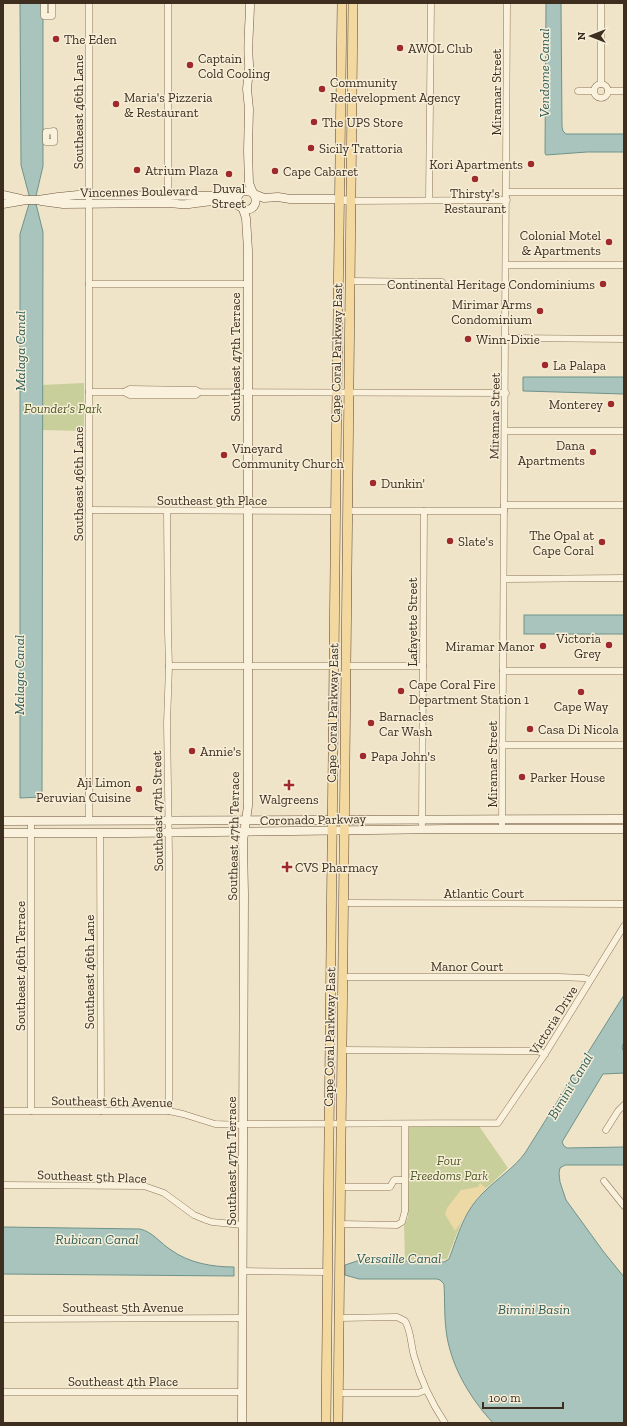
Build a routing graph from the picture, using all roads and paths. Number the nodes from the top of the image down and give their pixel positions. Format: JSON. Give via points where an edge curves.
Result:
{"nodes":[{"id":1,"x":44,"y":3,"type":"edge"},
{"id":2,"x":52,"y":3,"type":"edge"},
{"id":3,"x":89,"y":3,"type":"edge"},
{"id":4,"x":168,"y":3,"type":"edge"},
{"id":5,"x":250,"y":3,"type":"edge"},
{"id":6,"x":342,"y":3,"type":"edge"},
{"id":7,"x":353,"y":3,"type":"edge"},
{"id":8,"x":431,"y":3,"type":"edge"},
{"id":9,"x":507,"y":3,"type":"edge"},
{"id":10,"x":601,"y":3,"type":"edge"},
{"id":11,"x":601,"y":84,"type":"junction"},
{"id":12,"x":578,"y":91,"type":"dead end"},
{"id":13,"x":593,"y":91,"type":"junction"},
{"id":14,"x":608,"y":91,"type":"junction"},
{"id":15,"x":624,"y":91,"type":"edge"},
{"id":16,"x":248,"y":151,"type":"junction"},
{"id":17,"x":507,"y":192,"type":"junction"},
{"id":18,"x":624,"y":192,"type":"edge"},
{"id":19,"x":241,"y":193,"type":"junction"},
{"id":20,"x":253,"y":193,"type":"junction"},
{"id":21,"x":3,"y":195,"type":"edge"},
{"id":22,"x":89,"y":199,"type":"junction"},
{"id":23,"x":168,"y":199,"type":"junction"},
{"id":24,"x":290,"y":199,"type":"junction"},
{"id":25,"x":26,"y":200,"type":"junction"},
{"id":26,"x":340,"y":200,"type":"junction"},
{"id":27,"x":429,"y":200,"type":"junction"},
{"id":28,"x":507,"y":200,"type":"junction"},
{"id":29,"x":351,"y":201,"type":"junction"},
{"id":30,"x":3,"y":204,"type":"edge"},
{"id":31,"x":253,"y":207,"type":"junction"},
{"id":32,"x":241,"y":208,"type":"junction"},
{"id":33,"x":248,"y":250,"type":"junction"},
{"id":34,"x":507,"y":265,"type":"junction"},
{"id":35,"x":624,"y":265,"type":"edge"},
{"id":36,"x":351,"y":281,"type":"junction"},
{"id":37,"x":442,"y":282,"type":"dead end"},
{"id":38,"x":89,"y":284,"type":"junction"},
{"id":39,"x":247,"y":284,"type":"junction"},
{"id":40,"x":506,"y":338,"type":"junction"},
{"id":41,"x":624,"y":339,"type":"edge"},
{"id":42,"x":89,"y":392,"type":"junction"},
{"id":43,"x":247,"y":392,"type":"junction"},
{"id":44,"x":336,"y":392,"type":"junction"},
{"id":45,"x":348,"y":392,"type":"junction"},
{"id":46,"x":506,"y":393,"type":"junction"},
{"id":47,"x":505,"y":432,"type":"junction"},
{"id":48,"x":624,"y":432,"type":"edge"},
{"id":49,"x":336,"y":452,"type":"junction"},
{"id":50,"x":624,"y":505,"type":"edge"},
{"id":51,"x":504,"y":508,"type":"junction"},
{"id":52,"x":347,"y":509,"type":"junction"},
{"id":53,"x":89,"y":510,"type":"junction"},
{"id":54,"x":335,"y":510,"type":"junction"},
{"id":55,"x":167,"y":511,"type":"junction"},
{"id":56,"x":248,"y":511,"type":"junction"},
{"id":57,"x":424,"y":511,"type":"junction"},
{"id":58,"x":346,"y":568,"type":"junction"},
{"id":59,"x":624,"y":578,"type":"edge"},
{"id":60,"x":504,"y":579,"type":"junction"},
{"id":61,"x":334,"y":607,"type":"junction"},
{"id":62,"x":346,"y":664,"type":"junction"},
{"id":63,"x":169,"y":666,"type":"junction"},
{"id":64,"x":248,"y":666,"type":"junction"},
{"id":65,"x":334,"y":666,"type":"junction"},
{"id":66,"x":423,"y":666,"type":"junction"},
{"id":67,"x":503,"y":671,"type":"junction"},
{"id":68,"x":624,"y":671,"type":"edge"},
{"id":69,"x":345,"y":726,"type":"junction"},
{"id":70,"x":502,"y":745,"type":"junction"},
{"id":71,"x":624,"y":745,"type":"edge"},
{"id":72,"x":333,"y":819,"type":"junction"},
{"id":73,"x":344,"y":819,"type":"junction"},
{"id":74,"x":422,"y":819,"type":"junction"},
{"id":75,"x":502,"y":819,"type":"junction"},
{"id":76,"x":624,"y":819,"type":"edge"},
{"id":77,"x":3,"y":820,"type":"edge"},
{"id":78,"x":127,"y":820,"type":"junction"},
{"id":79,"x":168,"y":820,"type":"junction"},
{"id":80,"x":246,"y":820,"type":"junction"},
{"id":81,"x":31,"y":821,"type":"junction"},
{"id":82,"x":89,"y":821,"type":"junction"},
{"id":83,"x":422,"y":829,"type":"junction"},
{"id":84,"x":502,"y":829,"type":"junction"},
{"id":85,"x":624,"y":829,"type":"edge"},
{"id":86,"x":332,"y":831,"type":"junction"},
{"id":87,"x":344,"y":831,"type":"junction"},
{"id":88,"x":244,"y":832,"type":"junction"},
{"id":89,"x":3,"y":833,"type":"edge"},
{"id":90,"x":31,"y":833,"type":"junction"},
{"id":91,"x":100,"y":833,"type":"junction"},
{"id":92,"x":168,"y":833,"type":"junction"},
{"id":93,"x":343,"y":903,"type":"junction"},
{"id":94,"x":624,"y":904,"type":"edge"},
{"id":95,"x":624,"y":926,"type":"edge"},
{"id":96,"x":342,"y":977,"type":"junction"},
{"id":97,"x":590,"y":980,"type":"junction"},
{"id":98,"x":342,"y":1050,"type":"junction"},
{"id":99,"x":545,"y":1054,"type":"junction"},
{"id":100,"x":624,"y":1105,"type":"edge"},
{"id":101,"x":3,"y":1111,"type":"edge"},
{"id":102,"x":31,"y":1111,"type":"junction"},
{"id":103,"x":101,"y":1111,"type":"junction"},
{"id":104,"x":169,"y":1111,"type":"junction"},
{"id":105,"x":328,"y":1124,"type":"junction"},
{"id":106,"x":341,"y":1124,"type":"junction"},
{"id":107,"x":405,"y":1124,"type":"junction"},
{"id":108,"x":498,"y":1124,"type":"joint"},
{"id":109,"x":243,"y":1125,"type":"junction"},
{"id":110,"x":606,"y":1130,"type":"dead end"},
{"id":111,"x":405,"y":1180,"type":"junction"},
{"id":112,"x":604,"y":1181,"type":"dead end"},
{"id":113,"x":3,"y":1185,"type":"edge"},
{"id":114,"x":340,"y":1187,"type":"junction"},
{"id":115,"x":624,"y":1206,"type":"edge"},
{"id":116,"x":340,"y":1224,"type":"junction"},
{"id":117,"x":243,"y":1225,"type":"junction"},
{"id":118,"x":327,"y":1248,"type":"junction"},
{"id":119,"x":243,"y":1271,"type":"junction"},
{"id":120,"x":326,"y":1272,"type":"junction"},
{"id":121,"x":243,"y":1318,"type":"junction"},
{"id":122,"x":339,"y":1318,"type":"junction"},
{"id":123,"x":3,"y":1319,"type":"edge"},
{"id":124,"x":426,"y":1390,"type":"junction"},
{"id":125,"x":3,"y":1392,"type":"edge"},
{"id":126,"x":242,"y":1392,"type":"junction"},
{"id":127,"x":338,"y":1393,"type":"junction"},
{"id":128,"x":242,"y":1423,"type":"edge"},
{"id":129,"x":326,"y":1423,"type":"edge"},
{"id":130,"x":338,"y":1423,"type":"edge"},
{"id":131,"x":445,"y":1423,"type":"edge"}],
"edges":[{"from":1,"to":2,"type":"street","via":[[44,16],[52,16]]},
{"from":3,"to":22,"type":"street","name":"Southeast 46th Lane"},
{"from":4,"to":23,"type":"street"},
{"from":5,"to":16,"type":"street","via":[[247,45],[250,66],[247,89]]},
{"from":6,"to":26,"type":"main road","name":"Cape Coral Parkway East"},
{"from":7,"to":29,"type":"main road","name":"Cape Coral Parkway East"},
{"from":8,"to":27,"type":"street"},
{"from":9,"to":17,"type":"street","name":"Miramar Street"},
{"from":10,"to":11,"type":"street"},
{"from":11,"to":13,"type":"street","via":[[596,85]]},
{"from":11,"to":14,"type":"street"},
{"from":12,"to":13,"type":"street"},
{"from":13,"to":14,"type":"street","via":[[601,98],[605,97]]},
{"from":14,"to":15,"type":"street"},
{"from":16,"to":19,"type":"street","via":[[245,185]]},
{"from":16,"to":20,"type":"street","via":[[249,183]]},
{"from":17,"to":18,"type":"street"},
{"from":17,"to":28,"type":"street","name":"Miramar Street"},
{"from":19,"to":20,"type":"street"},
{"from":19,"to":23,"type":"street","name":"Vincennes Boulevard","via":[[230,196]]},
{"from":19,"to":32,"type":"street","via":[[237,198]]},
{"from":20,"to":24,"type":"street","via":[[264,198]]},
{"from":20,"to":31,"type":"street","via":[[256,200]]},
{"from":21,"to":25,"type":"street","name":"Vincennes Boulevard"},
{"from":22,"to":23,"type":"street","name":"Vincennes Boulevard"},
{"from":22,"to":25,"type":"street","name":"Vincennes Boulevard","via":[[54,203]]},
{"from":22,"to":38,"type":"street","name":"Southeast 46th Lane"},
{"from":23,"to":32,"type":"street","name":"Vincennes Boulevard","via":[[184,204],[225,201]]},
{"from":24,"to":26,"type":"street"},
{"from":24,"to":31,"type":"street","via":[[260,203]]},
{"from":25,"to":30,"type":"street","name":"Vincennes Boulevard"},
{"from":26,"to":29,"type":"street"},
{"from":26,"to":44,"type":"main road","name":"Cape Coral Parkway East"},
{"from":27,"to":28,"type":"street"},
{"from":27,"to":29,"type":"street"},
{"from":28,"to":34,"type":"street","name":"Miramar Street"},
{"from":29,"to":36,"type":"main road","name":"Cape Coral Parkway East"},
{"from":31,"to":32,"type":"street","via":[[249,210]]},
{"from":31,"to":33,"type":"street","name":"Southeast 47th Terrace","via":[[250,214]]},
{"from":32,"to":33,"type":"street","name":"Southeast 47th Terrace","via":[[246,218]]},
{"from":33,"to":39,"type":"street","name":"Southeast 47th Terrace"},
{"from":34,"to":35,"type":"street"},
{"from":34,"to":40,"type":"street","name":"Miramar Street"},
{"from":36,"to":37,"type":"street"},
{"from":36,"to":45,"type":"main road","name":"Cape Coral Parkway East"},
{"from":38,"to":39,"type":"street"},
{"from":38,"to":42,"type":"street","name":"Southeast 46th Lane"},
{"from":39,"to":43,"type":"street","name":"Southeast 47th Terrace"},
{"from":40,"to":41,"type":"street"},
{"from":40,"to":46,"type":"street","name":"Miramar Street"},
{"from":42,"to":43,"type":"street","via":[[124,392],[130,395]]},
{"from":42,"to":53,"type":"street","name":"Southeast 46th Lane"},
{"from":43,"to":44,"type":"street"},
{"from":43,"to":56,"type":"street","name":"Southeast 47th Terrace"},
{"from":44,"to":45,"type":"street"},
{"from":44,"to":49,"type":"main road","name":"Cape Coral Parkway East"},
{"from":45,"to":46,"type":"street"},
{"from":45,"to":52,"type":"main road","name":"Cape Coral Parkway East"},
{"from":46,"to":47,"type":"street","name":"Miramar Street"},
{"from":47,"to":48,"type":"street"},
{"from":47,"to":51,"type":"street","name":"Miramar Street"},
{"from":49,"to":52,"type":"main road","via":[[340,465],[341,499]]},
{"from":49,"to":54,"type":"main road","name":"Cape Coral Parkway East"},
{"from":50,"to":51,"type":"street"},
{"from":51,"to":57,"type":"street"},
{"from":51,"to":60,"type":"street","name":"Miramar Street"},
{"from":52,"to":57,"type":"street"},
{"from":52,"to":58,"type":"main road","name":"Cape Coral Parkway East"},
{"from":53,"to":55,"type":"street","name":"Southeast 9th Place"},
{"from":53,"to":82,"type":"street","name":"Southeast 46th Lane"},
{"from":54,"to":56,"type":"street","name":"Southeast 9th Place"},
{"from":54,"to":58,"type":"main road","via":[[341,517],[342,560]]},
{"from":54,"to":61,"type":"main road","name":"Cape Coral Parkway East"},
{"from":55,"to":56,"type":"street","name":"Southeast 9th Place"},
{"from":55,"to":63,"type":"street","name":"Southeast 47th Street"},
{"from":56,"to":64,"type":"street","name":"Southeast 47th Terrace"},
{"from":57,"to":66,"type":"street","name":"Lafayette Street"},
{"from":58,"to":62,"type":"main road","name":"Cape Coral Parkway East"},
{"from":59,"to":60,"type":"street"},
{"from":60,"to":67,"type":"street","name":"Miramar Street"},
{"from":61,"to":62,"type":"main road","via":[[338,619],[339,653],[341,661]]},
{"from":61,"to":65,"type":"main road","name":"Cape Coral Parkway East"},
{"from":62,"to":66,"type":"street"},
{"from":62,"to":69,"type":"main road","name":"Cape Coral Parkway East"},
{"from":63,"to":64,"type":"street"},
{"from":63,"to":79,"type":"street","name":"Southeast 47th Street"},
{"from":64,"to":65,"type":"street"},
{"from":64,"to":80,"type":"street","name":"Southeast 47th Terrace"},
{"from":65,"to":69,"type":"main road","via":[[339,673],[340,716]]},
{"from":65,"to":72,"type":"main road","name":"Cape Coral Parkway East"},
{"from":66,"to":74,"type":"street","name":"Lafayette Street"},
{"from":67,"to":68,"type":"street"},
{"from":67,"to":70,"type":"street","name":"Miramar Street"},
{"from":69,"to":73,"type":"main road","name":"Cape Coral Parkway East"},
{"from":70,"to":71,"type":"street"},
{"from":70,"to":75,"type":"street","name":"Miramar Street"},
{"from":72,"to":73,"type":"street","name":"Coronado Parkway"},
{"from":72,"to":80,"type":"street","name":"Coronado Parkway"},
{"from":72,"to":86,"type":"main road","name":"Cape Coral Parkway East"},
{"from":73,"to":74,"type":"street","name":"Coronado Parkway"},
{"from":73,"to":87,"type":"main road","name":"Cape Coral Parkway East"},
{"from":74,"to":75,"type":"street","name":"Coronado Parkway"},
{"from":74,"to":83,"type":"street","name":"Lafayette Street"},
{"from":75,"to":76,"type":"street","name":"Coronado Parkway"},
{"from":75,"to":84,"type":"street","name":"Miramar Street"},
{"from":77,"to":81,"type":"street","name":"Coronado Parkway"},
{"from":78,"to":79,"type":"street","name":"Coronado Parkway"},
{"from":78,"to":82,"type":"street","name":"Coronado Parkway"},
{"from":78,"to":91,"type":"street","via":[[122,824],[105,825]]},
{"from":79,"to":80,"type":"street","name":"Coronado Parkway"},
{"from":79,"to":92,"type":"street","name":"Southeast 47th Street"},
{"from":80,"to":88,"type":"street","name":"Southeast 47th Terrace"},
{"from":81,"to":82,"type":"street","name":"Coronado Parkway"},
{"from":81,"to":90,"type":"street","name":"Southeast 46th Terrace"},
{"from":83,"to":84,"type":"street","name":"Coronado Parkway"},
{"from":83,"to":87,"type":"street","name":"Coronado Parkway"},
{"from":84,"to":85,"type":"street","name":"Coronado Parkway"},
{"from":86,"to":87,"type":"street","name":"Coronado Parkway"},
{"from":86,"to":88,"type":"street","name":"Coronado Parkway"},
{"from":86,"to":105,"type":"main road","name":"Cape Coral Parkway East"},
{"from":87,"to":93,"type":"main road","name":"Cape Coral Parkway East"},
{"from":88,"to":92,"type":"street","name":"Coronado Parkway"},
{"from":88,"to":109,"type":"street","name":"Southeast 47th Terrace"},
{"from":89,"to":90,"type":"street","name":"Coronado Parkway"},
{"from":90,"to":91,"type":"street","name":"Coronado Parkway"},
{"from":90,"to":102,"type":"street","name":"Southeast 46th Terrace"},
{"from":91,"to":92,"type":"street","name":"Coronado Parkway"},
{"from":91,"to":103,"type":"street","name":"Southeast 46th Lane"},
{"from":92,"to":104,"type":"street","name":"Southeast 47th Street"},
{"from":93,"to":94,"type":"street","name":"Atlantic Court"},
{"from":93,"to":96,"type":"main road","name":"Cape Coral Parkway East"},
{"from":95,"to":97,"type":"street","name":"Victoria Drive"},
{"from":96,"to":97,"type":"street","name":"Manor Court","via":[[552,977]]},
{"from":96,"to":98,"type":"main road","name":"Cape Coral Parkway East"},
{"from":97,"to":99,"type":"street","name":"Victoria Drive"},
{"from":98,"to":99,"type":"street","via":[[537,1051]]},
{"from":98,"to":106,"type":"main road","name":"Cape Coral Parkway East"},
{"from":99,"to":108,"type":"street","name":"Victoria Drive"},
{"from":100,"to":110,"type":"street"},
{"from":101,"to":102,"type":"street","name":"Southeast 6th Avenue"},
{"from":102,"to":103,"type":"street","name":"Southeast 6th Avenue"},
{"from":103,"to":104,"type":"street","name":"Southeast 6th Avenue"},
{"from":104,"to":109,"type":"street","name":"Southeast 6th Avenue","via":[[215,1124]]},
{"from":105,"to":106,"type":"street","name":"Southeast 6th Avenue"},
{"from":105,"to":109,"type":"street","name":"Southeast 6th Avenue"},
{"from":105,"to":118,"type":"main road","name":"Cape Coral Parkway East"},
{"from":106,"to":107,"type":"street","name":"Southeast 6th Avenue"},
{"from":106,"to":114,"type":"main road","name":"Cape Coral Parkway East"},
{"from":107,"to":108,"type":"street","name":"Southeast 6th Avenue"},
{"from":107,"to":111,"type":"street"},
{"from":109,"to":117,"type":"street","name":"Southeast 47th Terrace"},
{"from":111,"to":114,"type":"street","via":[[394,1180],[390,1186]]},
{"from":111,"to":116,"type":"street","via":[[405,1211],[402,1222],[398,1225]]},
{"from":112,"to":115,"type":"street"},
{"from":113,"to":117,"type":"street","name":"Southeast 5th Place","via":[[144,1186],[164,1193],[194,1215],[206,1220]]},
{"from":114,"to":116,"type":"main road","name":"Cape Coral Parkway East"},
{"from":116,"to":122,"type":"main road","name":"Cape Coral Parkway East"},
{"from":117,"to":119,"type":"street","name":"Southeast 47th Terrace"},
{"from":118,"to":120,"type":"main road","name":"Cape Coral Parkway East"},
{"from":118,"to":122,"type":"main road","via":[[332,1263],[332,1310],[334,1316]]},
{"from":119,"to":120,"type":"street"},
{"from":119,"to":121,"type":"street","name":"Southeast 47th Terrace"},
{"from":120,"to":129,"type":"main road","name":"Cape Coral Parkway East"},
{"from":121,"to":123,"type":"street","name":"Southeast 5th Avenue"},
{"from":121,"to":126,"type":"street","name":"Southeast 47th Terrace"},
{"from":122,"to":124,"type":"street","via":[[403,1319]]},
{"from":122,"to":127,"type":"main road","name":"Cape Coral Parkway East"},
{"from":124,"to":127,"type":"street","via":[[418,1393]]},
{"from":124,"to":131,"type":"street"},
{"from":125,"to":126,"type":"street","name":"Southeast 4th Place"},
{"from":126,"to":128,"type":"street","name":"Southeast 47th Terrace"},
{"from":127,"to":130,"type":"main road","name":"Cape Coral Parkway East"}]}
